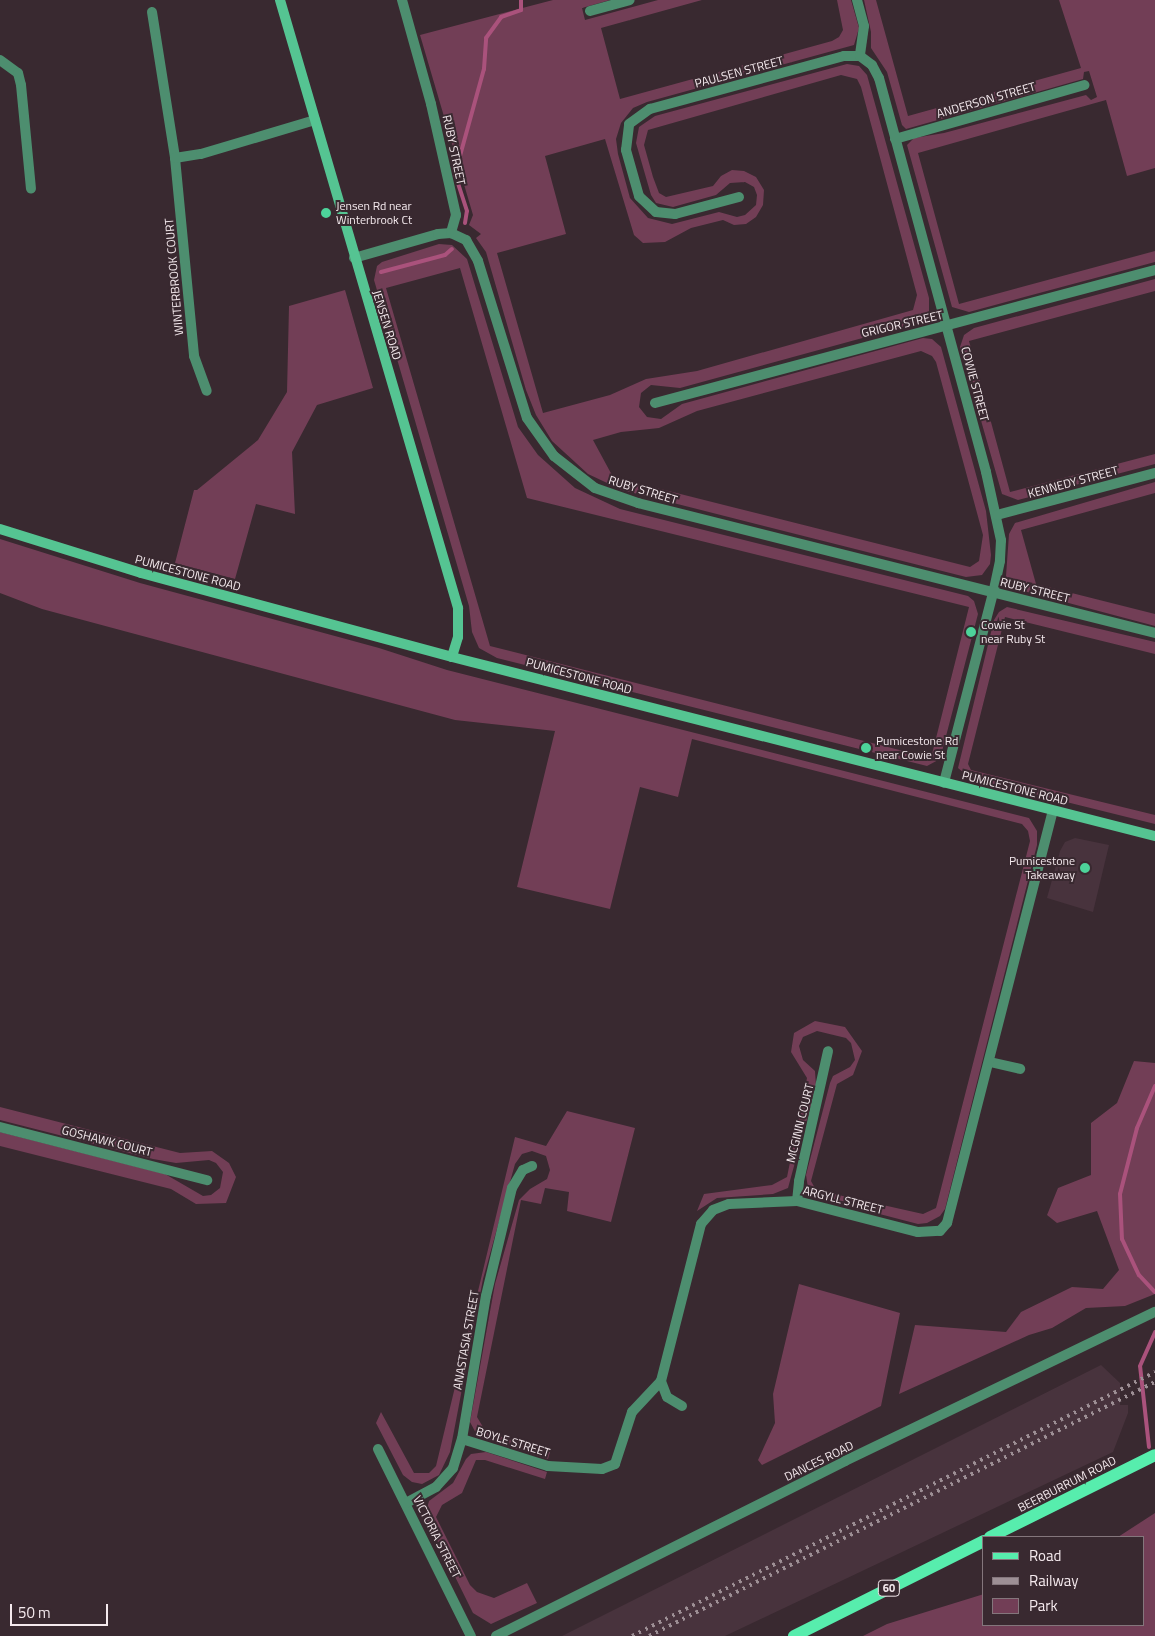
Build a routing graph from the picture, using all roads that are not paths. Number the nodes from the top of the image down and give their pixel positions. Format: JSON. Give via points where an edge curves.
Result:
{"nodes":[{"id":1,"x":280,"y":0,"type":"edge"},
{"id":2,"x":402,"y":0,"type":"edge"},
{"id":3,"x":630,"y":0,"type":"edge"},
{"id":4,"x":857,"y":0,"type":"edge"},
{"id":5,"x":590,"y":11,"type":"dead end"},
{"id":6,"x":152,"y":12,"type":"dead end"},
{"id":7,"x":860,"y":56,"type":"junction"},
{"id":8,"x":0,"y":60,"type":"edge"},
{"id":9,"x":1084,"y":85,"type":"dead end"},
{"id":10,"x":315,"y":120,"type":"junction"},
{"id":11,"x":895,"y":139,"type":"junction"},
{"id":12,"x":175,"y":158,"type":"junction"},
{"id":13,"x":31,"y":189,"type":"dead end"},
{"id":14,"x":739,"y":197,"type":"dead end"},
{"id":15,"x":451,"y":234,"type":"junction"},
{"id":16,"x":354,"y":258,"type":"junction"},
{"id":17,"x":1155,"y":270,"type":"edge"},
{"id":18,"x":946,"y":325,"type":"junction"},
{"id":19,"x":207,"y":391,"type":"dead end"},
{"id":20,"x":655,"y":403,"type":"dead end"},
{"id":21,"x":1155,"y":473,"type":"edge"},
{"id":22,"x":997,"y":515,"type":"junction"},
{"id":23,"x":0,"y":529,"type":"edge"},
{"id":24,"x":993,"y":593,"type":"junction"},
{"id":25,"x":1155,"y":634,"type":"edge"},
{"id":26,"x":452,"y":657,"type":"junction"},
{"id":27,"x":944,"y":783,"type":"junction"},
{"id":28,"x":1053,"y":811,"type":"junction"},
{"id":29,"x":1155,"y":836,"type":"edge"},
{"id":30,"x":828,"y":1051,"type":"dead end"},
{"id":31,"x":990,"y":1062,"type":"junction"},
{"id":32,"x":1020,"y":1069,"type":"dead end"},
{"id":33,"x":0,"y":1127,"type":"edge"},
{"id":34,"x":532,"y":1166,"type":"dead end"},
{"id":35,"x":207,"y":1180,"type":"dead end"},
{"id":36,"x":797,"y":1201,"type":"junction"},
{"id":37,"x":1155,"y":1312,"type":"edge"},
{"id":38,"x":661,"y":1381,"type":"junction"},
{"id":39,"x":682,"y":1406,"type":"dead end"},
{"id":40,"x":462,"y":1439,"type":"junction"},
{"id":41,"x":378,"y":1449,"type":"dead end"},
{"id":42,"x":1150,"y":1457,"type":"edge"},
{"id":43,"x":615,"y":1464,"type":"joint"},
{"id":44,"x":406,"y":1504,"type":"junction"},
{"id":45,"x":992,"y":1536,"type":"edge"},
{"id":46,"x":982,"y":1542,"type":"edge"},
{"id":47,"x":472,"y":1636,"type":"edge"},
{"id":48,"x":496,"y":1636,"type":"edge"},
{"id":49,"x":794,"y":1636,"type":"edge"}],
"edges":[{"from":1,"to":10,"type":"main road","name":"JENSEN ROAD"},
{"from":2,"to":15,"type":"street","name":"RUBY STREET","via":[[431,104],[456,215]]},
{"from":3,"to":5,"type":"street"},
{"from":4,"to":7,"type":"street","via":[[864,26]]},
{"from":6,"to":12,"type":"street","name":"WINTERBROOK COURT"},
{"from":7,"to":11,"type":"street","name":"COWIE STREET","via":[[872,64],[879,78]]},
{"from":7,"to":14,"type":"street","name":"PAULSEN STREET","via":[[844,56],[650,109],[628,124],[626,150],[639,196],[656,212],[675,214]]},
{"from":8,"to":13,"type":"street","via":[[18,73],[22,85]]},
{"from":9,"to":11,"type":"street","name":"ANDERSON STREET"},
{"from":10,"to":12,"type":"street","via":[[200,154]]},
{"from":10,"to":16,"type":"main road","name":"JENSEN ROAD"},
{"from":11,"to":18,"type":"street","name":"COWIE STREET"},
{"from":12,"to":19,"type":"street","name":"WINTERBROOK COURT","via":[[194,356]]},
{"from":15,"to":16,"type":"street","via":[[428,236]]},
{"from":15,"to":24,"type":"street","name":"RUBY STREET","via":[[466,240],[475,251],[527,418],[554,456],[594,488],[638,503]]},
{"from":16,"to":26,"type":"main road","name":"JENSEN ROAD","via":[[458,608],[458,637]]},
{"from":17,"to":18,"type":"street","name":"GRIGOR STREET"},
{"from":18,"to":20,"type":"street","name":"GRIGOR STREET"},
{"from":18,"to":22,"type":"street","name":"COWIE STREET"},
{"from":21,"to":22,"type":"street","name":"KENNEDY STREET"},
{"from":22,"to":24,"type":"street","name":"COWIE STREET","via":[[1000,561]]},
{"from":23,"to":26,"type":"main road","name":"PUMICESTONE ROAD","via":[[150,576]]},
{"from":24,"to":25,"type":"street","name":"RUBY STREET"},
{"from":24,"to":27,"type":"street","name":"COWIE STREET"},
{"from":26,"to":27,"type":"main road","name":"PUMICESTONE ROAD"},
{"from":27,"to":28,"type":"main road","name":"PUMICESTONE ROAD"},
{"from":28,"to":29,"type":"main road","name":"PUMICESTONE ROAD"},
{"from":28,"to":31,"type":"street","name":"ARGYLL STREET"},
{"from":30,"to":36,"type":"street","name":"MCGINN COURT"},
{"from":31,"to":32,"type":"street"},
{"from":31,"to":36,"type":"street","name":"ARGYLL STREET","via":[[950,1217],[940,1231],[918,1232]]},
{"from":33,"to":35,"type":"street","name":"GOSHAWK COURT"},
{"from":34,"to":40,"type":"street","name":"ANASTASIA STREET","via":[[523,1170],[512,1188],[486,1296]]},
{"from":36,"to":38,"type":"street","name":"ARGYLL STREET","via":[[729,1204],[706,1216],[696,1243]]},
{"from":37,"to":48,"type":"street","name":"DANCES ROAD","via":[[845,1461]]},
{"from":38,"to":39,"type":"street","via":[[667,1397]]},
{"from":38,"to":43,"type":"street","name":"ARGYLL STREET","via":[[632,1412]]},
{"from":40,"to":43,"type":"street","name":"BOYLE STREET","via":[[548,1466],[602,1469]]},
{"from":40,"to":44,"type":"street","name":"ANASTASIA STREET","via":[[453,1468],[443,1482]]},
{"from":41,"to":44,"type":"street","name":"VICTORIA STREET"},
{"from":42,"to":45,"type":"main road","name":"BEERBURRUM ROAD"},
{"from":44,"to":47,"type":"street","name":"VICTORIA STREET"},
{"from":46,"to":49,"type":"main road","number":"60"}]}
